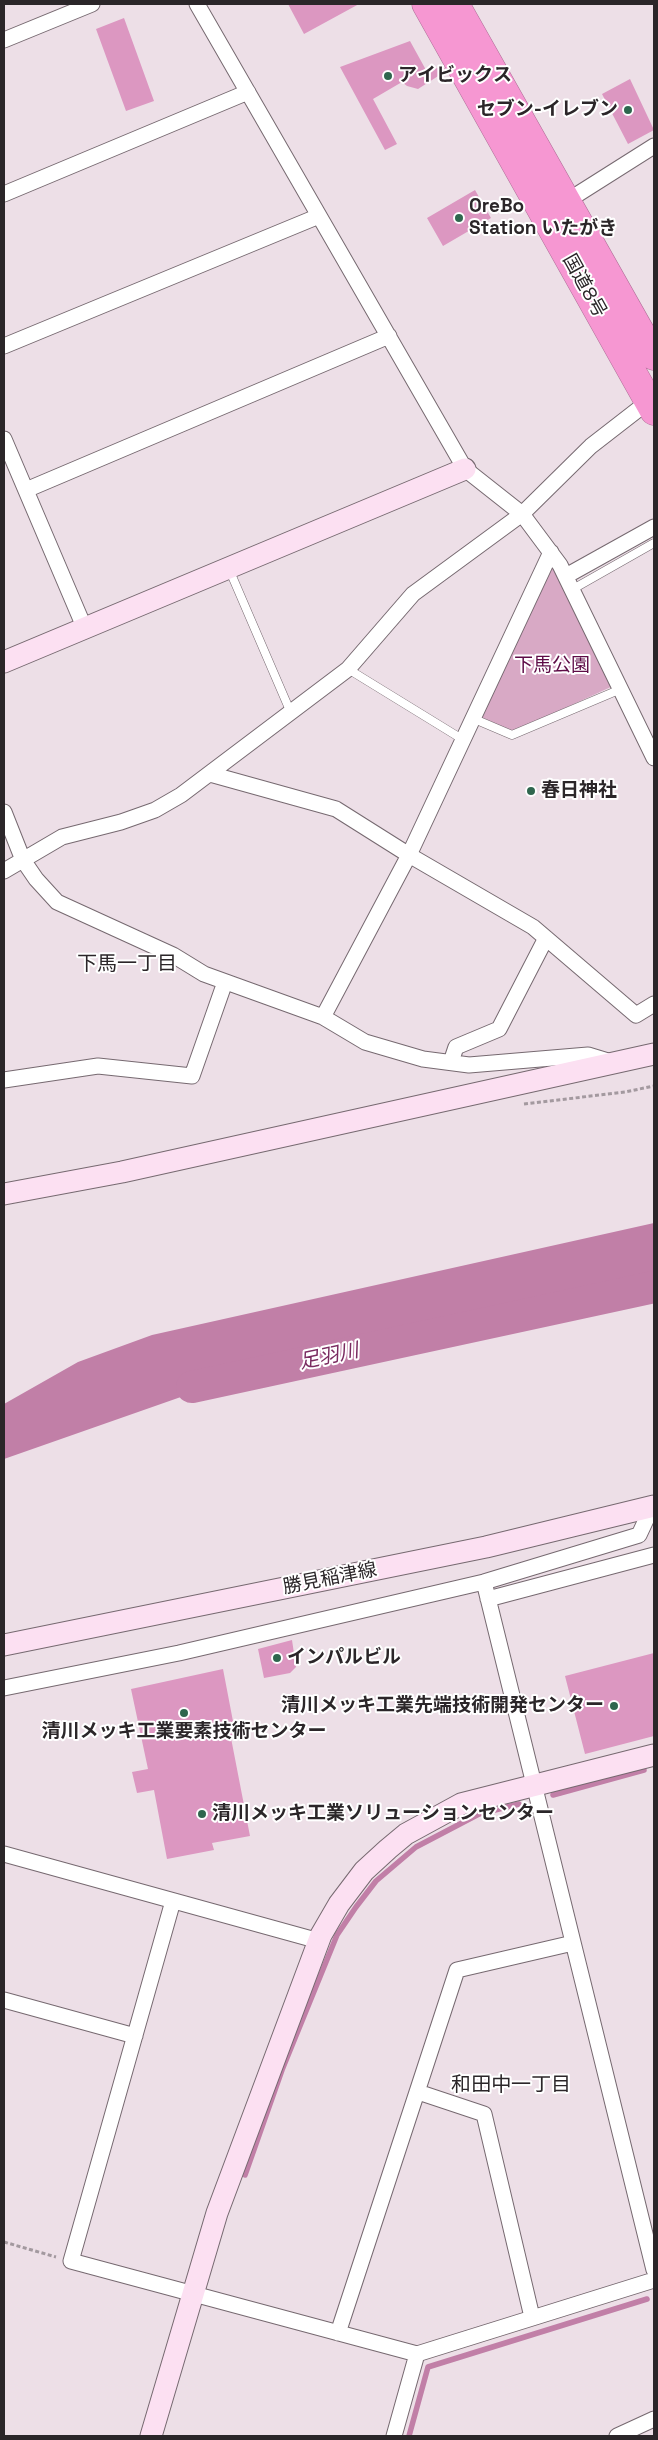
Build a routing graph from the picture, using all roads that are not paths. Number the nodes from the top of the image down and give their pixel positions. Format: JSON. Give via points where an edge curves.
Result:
{"nodes":[{"id":1,"x":92,"y":4,"type":"edge"},
{"id":2,"x":197,"y":4,"type":"edge"},
{"id":3,"x":426,"y":4,"type":"edge"},
{"id":4,"x":455,"y":4,"type":"edge"},
{"id":5,"x":4,"y":40,"type":"edge"},
{"id":6,"x":248,"y":92,"type":"junction"},
{"id":7,"x":654,"y":146,"type":"edge"},
{"id":8,"x":4,"y":194,"type":"edge"},
{"id":9,"x":567,"y":201,"type":"junction"},
{"id":10,"x":319,"y":216,"type":"junction"},
{"id":11,"x":389,"y":336,"type":"junction"},
{"id":12,"x":4,"y":346,"type":"edge"},
{"id":13,"x":654,"y":356,"type":"edge"},
{"id":14,"x":651,"y":406,"type":"edge"},
{"id":15,"x":4,"y":439,"type":"edge"},
{"id":16,"x":465,"y":469,"type":"junction"},
{"id":17,"x":26,"y":490,"type":"junction"},
{"id":18,"x":522,"y":514,"type":"junction"},
{"id":19,"x":654,"y":527,"type":"edge"},
{"id":20,"x":654,"y":543,"type":"edge"},
{"id":21,"x":551,"y":552,"type":"junction"},
{"id":22,"x":229,"y":569,"type":"junction"},
{"id":23,"x":570,"y":582,"type":"junction"},
{"id":24,"x":85,"y":629,"type":"junction"},
{"id":25,"x":4,"y":662,"type":"edge"},
{"id":26,"x":348,"y":670,"type":"junction"},
{"id":27,"x":621,"y":689,"type":"junction"},
{"id":28,"x":290,"y":713,"type":"junction"},
{"id":29,"x":472,"y":718,"type":"junction"},
{"id":30,"x":462,"y":739,"type":"junction"},
{"id":31,"x":654,"y":758,"type":"edge"},
{"id":32,"x":210,"y":774,"type":"junction"},
{"id":33,"x":4,"y":812,"type":"edge"},
{"id":34,"x":409,"y":855,"type":"junction"},
{"id":35,"x":24,"y":860,"type":"junction"},
{"id":36,"x":4,"y":871,"type":"edge"},
{"id":37,"x":546,"y":938,"type":"junction"},
{"id":38,"x":225,"y":982,"type":"junction"},
{"id":39,"x":654,"y":1004,"type":"edge"},
{"id":40,"x":323,"y":1017,"type":"junction"},
{"id":41,"x":653,"y":1053,"type":"edge"},
{"id":42,"x":451,"y":1062,"type":"junction"},
{"id":43,"x":615,"y":1063,"type":"junction"},
{"id":44,"x":4,"y":1080,"type":"edge"},
{"id":45,"x":4,"y":1194,"type":"edge"},
{"id":46,"x":653,"y":1506,"type":"edge"},
{"id":47,"x":654,"y":1555,"type":"edge"},
{"id":48,"x":484,"y":1582,"type":"junction"},
{"id":49,"x":488,"y":1599,"type":"junction"},
{"id":50,"x":4,"y":1645,"type":"edge"},
{"id":51,"x":4,"y":1688,"type":"edge"},
{"id":52,"x":654,"y":1755,"type":"edge"},
{"id":53,"x":534,"y":1784,"type":"junction"},
{"id":54,"x":4,"y":1854,"type":"edge"},
{"id":55,"x":173,"y":1901,"type":"junction"},
{"id":56,"x":319,"y":1941,"type":"junction"},
{"id":57,"x":573,"y":1943,"type":"junction"},
{"id":58,"x":4,"y":2000,"type":"edge"},
{"id":59,"x":135,"y":2036,"type":"junction"},
{"id":60,"x":418,"y":2092,"type":"junction"},
{"id":61,"x":654,"y":2270,"type":"edge"},
{"id":62,"x":654,"y":2280,"type":"edge"},
{"id":63,"x":192,"y":2293,"type":"junction"},
{"id":64,"x":532,"y":2317,"type":"junction"},
{"id":65,"x":338,"y":2333,"type":"junction"},
{"id":66,"x":417,"y":2354,"type":"junction"},
{"id":67,"x":654,"y":2419,"type":"edge"},
{"id":68,"x":151,"y":2436,"type":"edge"},
{"id":69,"x":394,"y":2436,"type":"edge"},
{"id":70,"x":617,"y":2436,"type":"edge"}],
"edges":[{"from":1,"to":5,"type":"street"},
{"from":2,"to":6,"type":"street"},
{"from":3,"to":14,"type":"highway","name":"国道8号"},
{"from":4,"to":9,"type":"highway","name":"国道8号"},
{"from":6,"to":8,"type":"street"},
{"from":6,"to":10,"type":"street"},
{"from":7,"to":9,"type":"street"},
{"from":9,"to":13,"type":"highway","name":"国道8号"},
{"from":10,"to":11,"type":"street"},
{"from":10,"to":12,"type":"street"},
{"from":11,"to":16,"type":"street"},
{"from":11,"to":17,"type":"street"},
{"from":14,"to":18,"type":"street","via":[[591,446]]},
{"from":15,"to":17,"type":"street"},
{"from":16,"to":18,"type":"street"},
{"from":16,"to":22,"type":"street"},
{"from":17,"to":24,"type":"street"},
{"from":18,"to":21,"type":"street"},
{"from":18,"to":26,"type":"street","via":[[413,594]]},
{"from":19,"to":23,"type":"street"},
{"from":20,"to":23,"type":"lane"},
{"from":21,"to":23,"type":"street"},
{"from":21,"to":29,"type":"street"},
{"from":22,"to":24,"type":"street"},
{"from":22,"to":28,"type":"lane"},
{"from":23,"to":27,"type":"street"},
{"from":24,"to":25,"type":"street"},
{"from":26,"to":28,"type":"street"},
{"from":26,"to":30,"type":"lane"},
{"from":27,"to":29,"type":"lane","via":[[512,735]]},
{"from":27,"to":31,"type":"street"},
{"from":28,"to":32,"type":"street"},
{"from":29,"to":30,"type":"street"},
{"from":30,"to":34,"type":"street"},
{"from":32,"to":34,"type":"street","via":[[336,809]]},
{"from":32,"to":35,"type":"street","via":[[182,796],[155,810],[62,837]]},
{"from":33,"to":35,"type":"street"},
{"from":34,"to":37,"type":"street","via":[[533,927]]},
{"from":34,"to":40,"type":"street"},
{"from":35,"to":36,"type":"street"},
{"from":35,"to":38,"type":"street","via":[[36,880],[57,902],[173,954],[204,974]]},
{"from":37,"to":39,"type":"street","via":[[636,1015]]},
{"from":37,"to":42,"type":"street","via":[[499,1029],[456,1047]]},
{"from":38,"to":40,"type":"street"},
{"from":38,"to":44,"type":"street","via":[[192,1076],[98,1066]]},
{"from":40,"to":42,"type":"street","via":[[365,1042],[423,1059]]},
{"from":41,"to":43,"type":"street"},
{"from":42,"to":43,"type":"street","via":[[469,1065],[588,1055]]},
{"from":43,"to":45,"type":"street","via":[[122,1172]]},
{"from":46,"to":48,"type":"street","via":[[639,1535]]},
{"from":46,"to":50,"type":"street","name":"勝見稲津線","via":[[486,1547]]},
{"from":47,"to":49,"type":"street"},
{"from":48,"to":49,"type":"street"},
{"from":48,"to":51,"type":"street","via":[[179,1653]]},
{"from":49,"to":53,"type":"street"},
{"from":52,"to":53,"type":"street"},
{"from":53,"to":56,"type":"street","via":[[461,1804],[406,1834],[364,1871],[339,1904]]},
{"from":53,"to":57,"type":"street"},
{"from":54,"to":55,"type":"street"},
{"from":55,"to":56,"type":"street"},
{"from":55,"to":59,"type":"street"},
{"from":56,"to":63,"type":"street","via":[[217,2212]]},
{"from":57,"to":60,"type":"street","via":[[457,1970]]},
{"from":57,"to":61,"type":"street"},
{"from":58,"to":59,"type":"street"},
{"from":59,"to":63,"type":"street","via":[[71,2261]]},
{"from":60,"to":64,"type":"street","via":[[484,2114]]},
{"from":60,"to":65,"type":"street"},
{"from":62,"to":64,"type":"street"},
{"from":63,"to":65,"type":"street"},
{"from":63,"to":68,"type":"street"},
{"from":64,"to":66,"type":"street"},
{"from":65,"to":66,"type":"street"},
{"from":66,"to":69,"type":"street"},
{"from":67,"to":70,"type":"street"}]}
